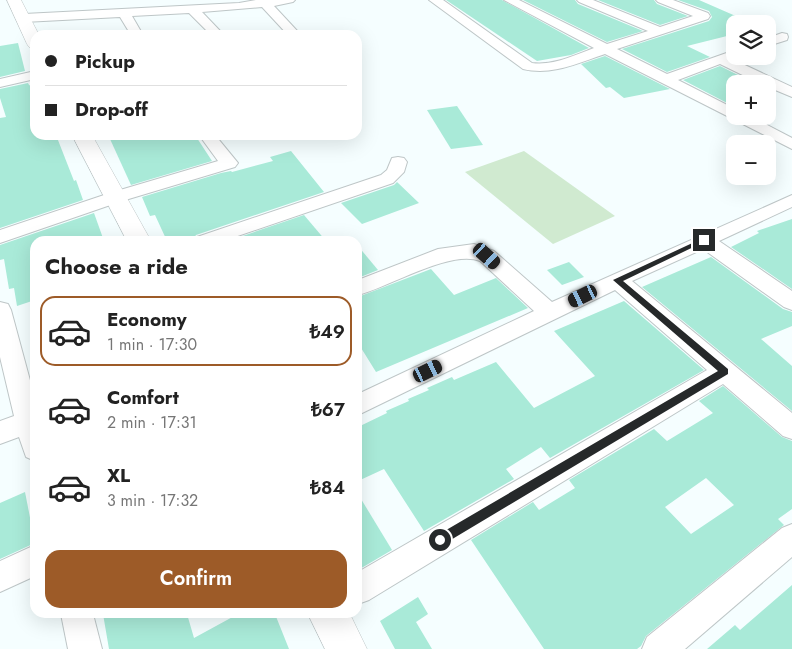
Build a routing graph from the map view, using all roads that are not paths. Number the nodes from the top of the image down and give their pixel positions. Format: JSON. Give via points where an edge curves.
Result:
{"nodes":[{"id":1,"x":14,"y":0,"type":"edge"},
{"id":2,"x":289,"y":0,"type":"edge"},
{"id":3,"x":435,"y":0,"type":"edge"},
{"id":4,"x":510,"y":0,"type":"edge"},
{"id":5,"x":583,"y":0,"type":"edge"},
{"id":6,"x":662,"y":0,"type":"edge"},
{"id":7,"x":262,"y":2,"type":"edge"},
{"id":8,"x":193,"y":10,"type":"junction"},
{"id":9,"x":123,"y":12,"type":"junction"},
{"id":10,"x":24,"y":18,"type":"junction"},
{"id":11,"x":133,"y":30,"type":"edge"},
{"id":12,"x":213,"y":30,"type":"edge"},
{"id":13,"x":290,"y":30,"type":"edge"},
{"id":14,"x":660,"y":31,"type":"junction"},
{"id":15,"x":30,"y":32,"type":"edge"},
{"id":16,"x":782,"y":37,"type":"dead end"},
{"id":17,"x":776,"y":39,"type":"edge"},
{"id":18,"x":607,"y":48,"type":"junction"},
{"id":19,"x":726,"y":57,"type":"edge"},
{"id":20,"x":720,"y":59,"type":"junction"},
{"id":21,"x":30,"y":76,"type":"edge"},
{"id":22,"x":665,"y":80,"type":"junction"},
{"id":23,"x":0,"y":83,"type":"edge"},
{"id":24,"x":792,"y":93,"type":"edge"},
{"id":25,"x":726,"y":111,"type":"edge"},
{"id":26,"x":754,"y":125,"type":"edge"},
{"id":27,"x":85,"y":140,"type":"edge"},
{"id":28,"x":210,"y":140,"type":"edge"},
{"id":29,"x":792,"y":144,"type":"edge"},
{"id":30,"x":398,"y":162,"type":"dead end"},
{"id":31,"x":116,"y":197,"type":"junction"},
{"id":32,"x":789,"y":205,"type":"edge"},
{"id":33,"x":136,"y":236,"type":"edge"},
{"id":34,"x":219,"y":236,"type":"edge"},
{"id":35,"x":0,"y":237,"type":"edge"},
{"id":36,"x":704,"y":240,"type":"junction"},
{"id":37,"x":617,"y":280,"type":"junction"},
{"id":38,"x":362,"y":286,"type":"edge"},
{"id":39,"x":792,"y":302,"type":"edge"},
{"id":40,"x":549,"y":312,"type":"junction"},
{"id":41,"x":1,"y":317,"type":"edge"},
{"id":42,"x":725,"y":371,"type":"junction"},
{"id":43,"x":362,"y":403,"type":"edge"},
{"id":44,"x":28,"y":421,"type":"junction"},
{"id":45,"x":792,"y":428,"type":"edge"},
{"id":46,"x":30,"y":429,"type":"edge"},
{"id":47,"x":0,"y":433,"type":"edge"},
{"id":48,"x":792,"y":538,"type":"edge"},
{"id":49,"x":30,"y":562,"type":"edge"},
{"id":50,"x":0,"y":577,"type":"edge"},
{"id":51,"x":362,"y":587,"type":"edge"},
{"id":52,"x":78,"y":618,"type":"edge"},
{"id":53,"x":330,"y":618,"type":"edge"},
{"id":54,"x":86,"y":649,"type":"edge"},
{"id":55,"x":347,"y":649,"type":"edge"},
{"id":56,"x":659,"y":649,"type":"edge"}],
"edges":[{"from":1,"to":10,"type":"street"},
{"from":2,"to":7,"type":"street"},
{"from":3,"to":18,"type":"street","via":[[533,67],[551,67]]},
{"from":4,"to":18,"type":"street"},
{"from":5,"to":14,"type":"street"},
{"from":6,"to":14,"type":"street","via":[[704,16]]},
{"from":7,"to":8,"type":"street"},
{"from":7,"to":13,"type":"street"},
{"from":8,"to":9,"type":"street"},
{"from":8,"to":12,"type":"street"},
{"from":9,"to":10,"type":"street"},
{"from":9,"to":11,"type":"street"},
{"from":10,"to":15,"type":"street"},
{"from":14,"to":18,"type":"street"},
{"from":16,"to":17,"type":"street"},
{"from":18,"to":22,"type":"street"},
{"from":19,"to":20,"type":"street"},
{"from":20,"to":22,"type":"street"},
{"from":20,"to":24,"type":"street"},
{"from":21,"to":23,"type":"street"},
{"from":22,"to":25,"type":"street"},
{"from":26,"to":29,"type":"street"},
{"from":27,"to":31,"type":"street"},
{"from":28,"to":31,"type":"street","via":[[229,163]]},
{"from":30,"to":34,"type":"street","via":[[395,172],[387,179]]},
{"from":31,"to":33,"type":"street"},
{"from":31,"to":35,"type":"street"},
{"from":32,"to":36,"type":"street"},
{"from":36,"to":37,"type":"street"},
{"from":36,"to":39,"type":"street"},
{"from":37,"to":40,"type":"street"},
{"from":37,"to":42,"type":"street"},
{"from":38,"to":40,"type":"street","via":[[445,254],[474,251],[487,256]]},
{"from":40,"to":43,"type":"street"},
{"from":41,"to":44,"type":"street"},
{"from":42,"to":45,"type":"street"},
{"from":42,"to":51,"type":"street"},
{"from":44,"to":46,"type":"street"},
{"from":44,"to":47,"type":"street"},
{"from":48,"to":56,"type":"street"},
{"from":49,"to":50,"type":"street"},
{"from":52,"to":54,"type":"street"},
{"from":53,"to":55,"type":"street"}]}
